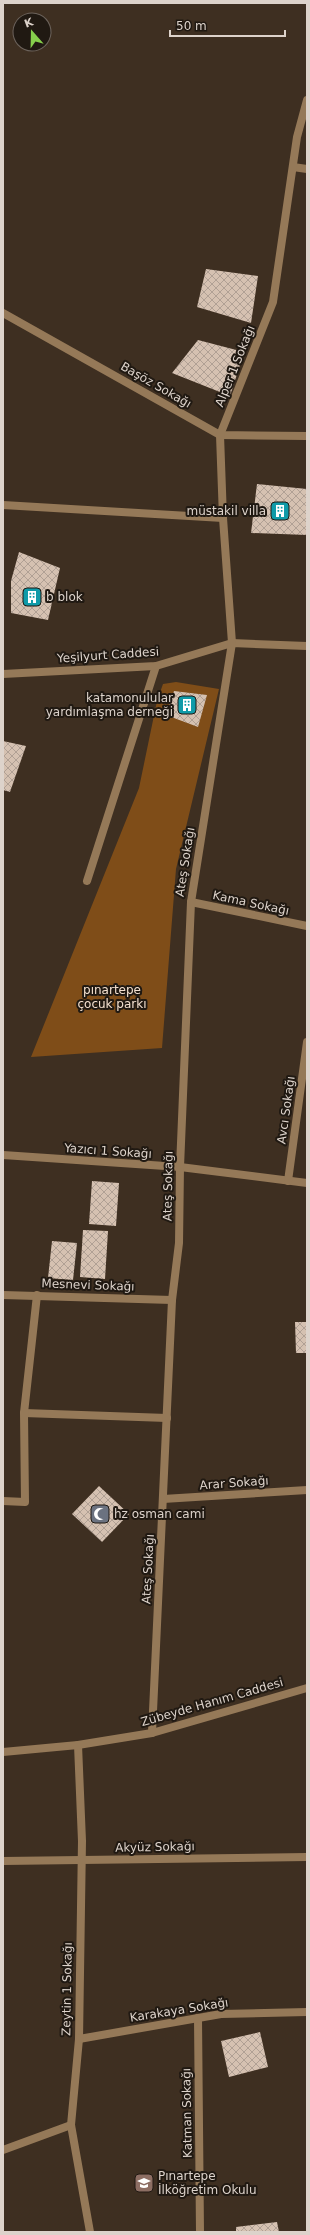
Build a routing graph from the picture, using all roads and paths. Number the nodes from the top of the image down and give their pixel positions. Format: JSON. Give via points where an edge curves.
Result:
{"nodes":[{"id":1,"x":307,"y":100,"type":"edge"},
{"id":2,"x":293,"y":167,"type":"junction"},
{"id":3,"x":307,"y":169,"type":"edge"},
{"id":4,"x":3,"y":313,"type":"edge"},
{"id":5,"x":220,"y":435,"type":"junction"},
{"id":6,"x":307,"y":436,"type":"edge"},
{"id":7,"x":3,"y":505,"type":"edge"},
{"id":8,"x":223,"y":518,"type":"junction"},
{"id":9,"x":232,"y":643,"type":"junction"},
{"id":10,"x":307,"y":646,"type":"edge"},
{"id":11,"x":156,"y":666,"type":"junction"},
{"id":12,"x":3,"y":674,"type":"edge"},
{"id":13,"x":87,"y":881,"type":"dead end"},
{"id":14,"x":191,"y":902,"type":"junction"},
{"id":15,"x":307,"y":926,"type":"edge"},
{"id":16,"x":307,"y":1042,"type":"edge"},
{"id":17,"x":3,"y":1155,"type":"edge"},
{"id":18,"x":180,"y":1168,"type":"junction"},
{"id":19,"x":288,"y":1181,"type":"junction"},
{"id":20,"x":307,"y":1183,"type":"edge"},
{"id":21,"x":3,"y":1295,"type":"edge"},
{"id":22,"x":37,"y":1295,"type":"junction"},
{"id":23,"x":172,"y":1300,"type":"junction"},
{"id":24,"x":24,"y":1413,"type":"junction"},
{"id":25,"x":167,"y":1418,"type":"junction"},
{"id":26,"x":307,"y":1490,"type":"edge"},
{"id":27,"x":163,"y":1499,"type":"junction"},
{"id":28,"x":3,"y":1502,"type":"edge"},
{"id":29,"x":307,"y":1688,"type":"edge"},
{"id":30,"x":152,"y":1733,"type":"junction"},
{"id":31,"x":78,"y":1745,"type":"junction"},
{"id":32,"x":3,"y":1752,"type":"edge"},
{"id":33,"x":307,"y":1857,"type":"edge"},
{"id":34,"x":82,"y":1860,"type":"junction"},
{"id":35,"x":3,"y":1861,"type":"edge"},
{"id":36,"x":307,"y":2012,"type":"edge"},
{"id":37,"x":198,"y":2018,"type":"junction"},
{"id":38,"x":79,"y":2039,"type":"junction"},
{"id":39,"x":71,"y":2125,"type":"junction"},
{"id":40,"x":3,"y":2150,"type":"edge"},
{"id":41,"x":90,"y":2232,"type":"edge"},
{"id":42,"x":200,"y":2232,"type":"edge"}],
"edges":[{"from":1,"to":2,"type":"street","name":"Alper 1 Sokağı","via":[[297,137]]},
{"from":2,"to":3,"type":"street"},
{"from":2,"to":5,"type":"street","name":"Alper 1 Sokağı","via":[[273,302]]},
{"from":4,"to":5,"type":"street","name":"Başöz Sokağı"},
{"from":5,"to":6,"type":"street","name":"Başöz Sokağı"},
{"from":5,"to":8,"type":"street","name":"Alper 1 Sokağı"},
{"from":7,"to":8,"type":"street"},
{"from":8,"to":9,"type":"street","name":"Alper 1 Sokağı"},
{"from":9,"to":10,"type":"street","name":"Yeşilyurt Caddesi"},
{"from":9,"to":11,"type":"street","name":"Yeşilyurt Caddesi"},
{"from":9,"to":14,"type":"street","name":"Ateş Sokağı"},
{"from":11,"to":12,"type":"street","name":"Yeşilyurt Caddesi"},
{"from":11,"to":13,"type":"street"},
{"from":14,"to":15,"type":"street","name":"Kama Sokağı"},
{"from":14,"to":18,"type":"street","name":"Ateş Sokağı"},
{"from":16,"to":19,"type":"street","name":"Avcı Sokağı"},
{"from":17,"to":18,"type":"street","name":"Yazıcı 1 Sokağı"},
{"from":18,"to":19,"type":"street","name":"Yazıcı 1 Sokağı"},
{"from":18,"to":23,"type":"street","name":"Ateş Sokağı","via":[[179,1243]]},
{"from":19,"to":20,"type":"street","name":"Yazıcı 1 Sokağı"},
{"from":21,"to":22,"type":"street","name":"Mesnevi Sokağı"},
{"from":22,"to":23,"type":"street","name":"Mesnevi Sokağı"},
{"from":22,"to":24,"type":"street"},
{"from":23,"to":25,"type":"street","name":"Ateş Sokağı"},
{"from":24,"to":25,"type":"street"},
{"from":24,"to":28,"type":"street","via":[[25,1502]]},
{"from":25,"to":27,"type":"street","name":"Ateş Sokağı"},
{"from":26,"to":27,"type":"street","name":"Arar Sokağı"},
{"from":27,"to":30,"type":"street","name":"Ateş Sokağı"},
{"from":29,"to":30,"type":"street","name":"Zübeyde Hanım Caddesi"},
{"from":30,"to":31,"type":"street","name":"Zübeyde Hanım Caddesi"},
{"from":31,"to":32,"type":"street","name":"Zübeyde Hanım Caddesi"},
{"from":31,"to":34,"type":"street","name":"Zeytin 1 Sokağı"},
{"from":33,"to":34,"type":"street","name":"Akyüz Sokağı"},
{"from":34,"to":35,"type":"street","name":"Akyüz Sokağı"},
{"from":34,"to":38,"type":"street","name":"Zeytin 1 Sokağı"},
{"from":36,"to":37,"type":"street","name":"Karakaya Sokağı","via":[[221,2014]]},
{"from":37,"to":38,"type":"street","name":"Karakaya Sokağı"},
{"from":37,"to":42,"type":"street","name":"Katman Sokağı"},
{"from":38,"to":39,"type":"street","name":"Zeytin 1 Sokağı"},
{"from":39,"to":40,"type":"street"},
{"from":39,"to":41,"type":"street","name":"Zeytin 1 Sokağı"}]}
